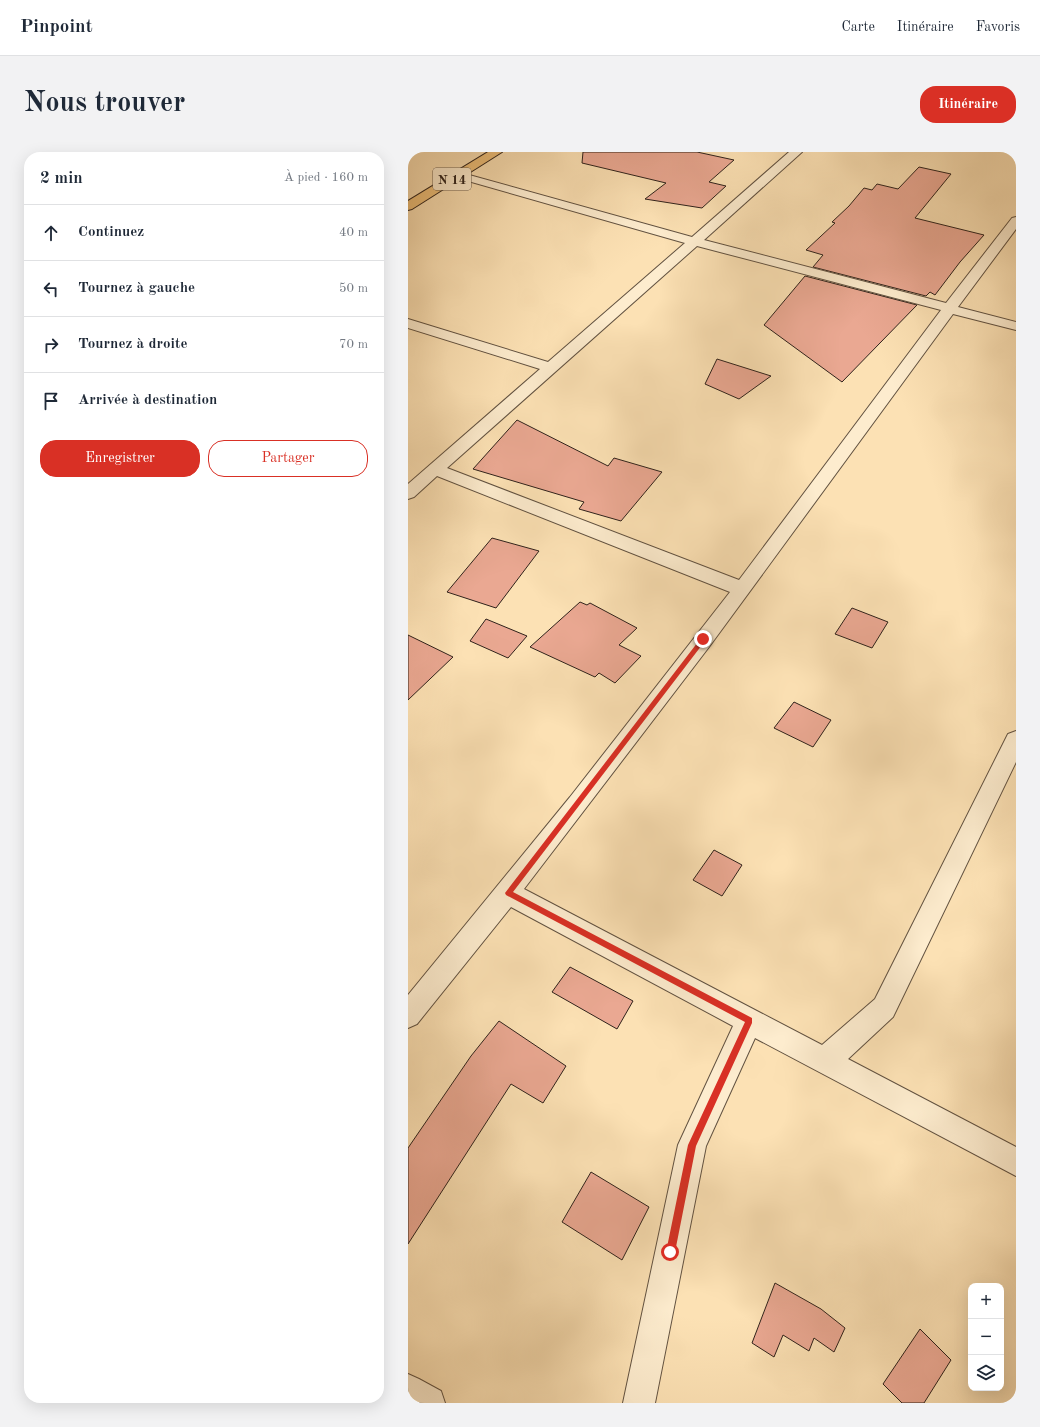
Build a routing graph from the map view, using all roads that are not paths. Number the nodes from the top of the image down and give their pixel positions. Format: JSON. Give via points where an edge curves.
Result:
{"nodes":[{"id":1,"x":496,"y":152,"type":"edge"},
{"id":2,"x":796,"y":152,"type":"edge"},
{"id":3,"x":458,"y":175,"type":"junction"},
{"id":4,"x":408,"y":206,"type":"edge"},
{"id":5,"x":1016,"y":221,"type":"edge"},
{"id":6,"x":694,"y":241,"type":"junction"},
{"id":7,"x":949,"y":308,"type":"junction"},
{"id":8,"x":408,"y":323,"type":"edge"},
{"id":9,"x":1016,"y":326,"type":"edge"},
{"id":10,"x":550,"y":367,"type":"junction"},
{"id":11,"x":434,"y":469,"type":"junction"},
{"id":12,"x":408,"y":493,"type":"edge"},
{"id":13,"x":742,"y":589,"type":"junction"},
{"id":14,"x":1016,"y":740,"type":"edge"},
{"id":15,"x":508,"y":893,"type":"junction"},
{"id":16,"x":408,"y":1015,"type":"edge"},
{"id":17,"x":749,"y":1021,"type":"junction"},
{"id":18,"x":825,"y":1061,"type":"junction"},
{"id":19,"x":1016,"y":1162,"type":"edge"},
{"id":20,"x":408,"y":1390,"type":"edge"},
{"id":21,"x":429,"y":1403,"type":"edge"},
{"id":22,"x":639,"y":1403,"type":"edge"}],
"edges":[{"from":1,"to":3,"type":"main road","number":"N 14"},
{"from":2,"to":6,"type":"street"},
{"from":3,"to":4,"type":"main road","number":"N 14"},
{"from":3,"to":6,"type":"street"},
{"from":5,"to":7,"type":"street"},
{"from":6,"to":7,"type":"street"},
{"from":6,"to":10,"type":"street"},
{"from":7,"to":9,"type":"street"},
{"from":7,"to":13,"type":"street"},
{"from":8,"to":10,"type":"street"},
{"from":10,"to":11,"type":"street"},
{"from":11,"to":12,"type":"street"},
{"from":11,"to":13,"type":"street"},
{"from":13,"to":15,"type":"street"},
{"from":14,"to":18,"type":"street","via":[[884,1008]]},
{"from":15,"to":16,"type":"street"},
{"from":15,"to":17,"type":"street"},
{"from":17,"to":18,"type":"street"},
{"from":17,"to":22,"type":"street","via":[[692,1145]]},
{"from":18,"to":19,"type":"street"},
{"from":20,"to":21,"type":"street"}]}
